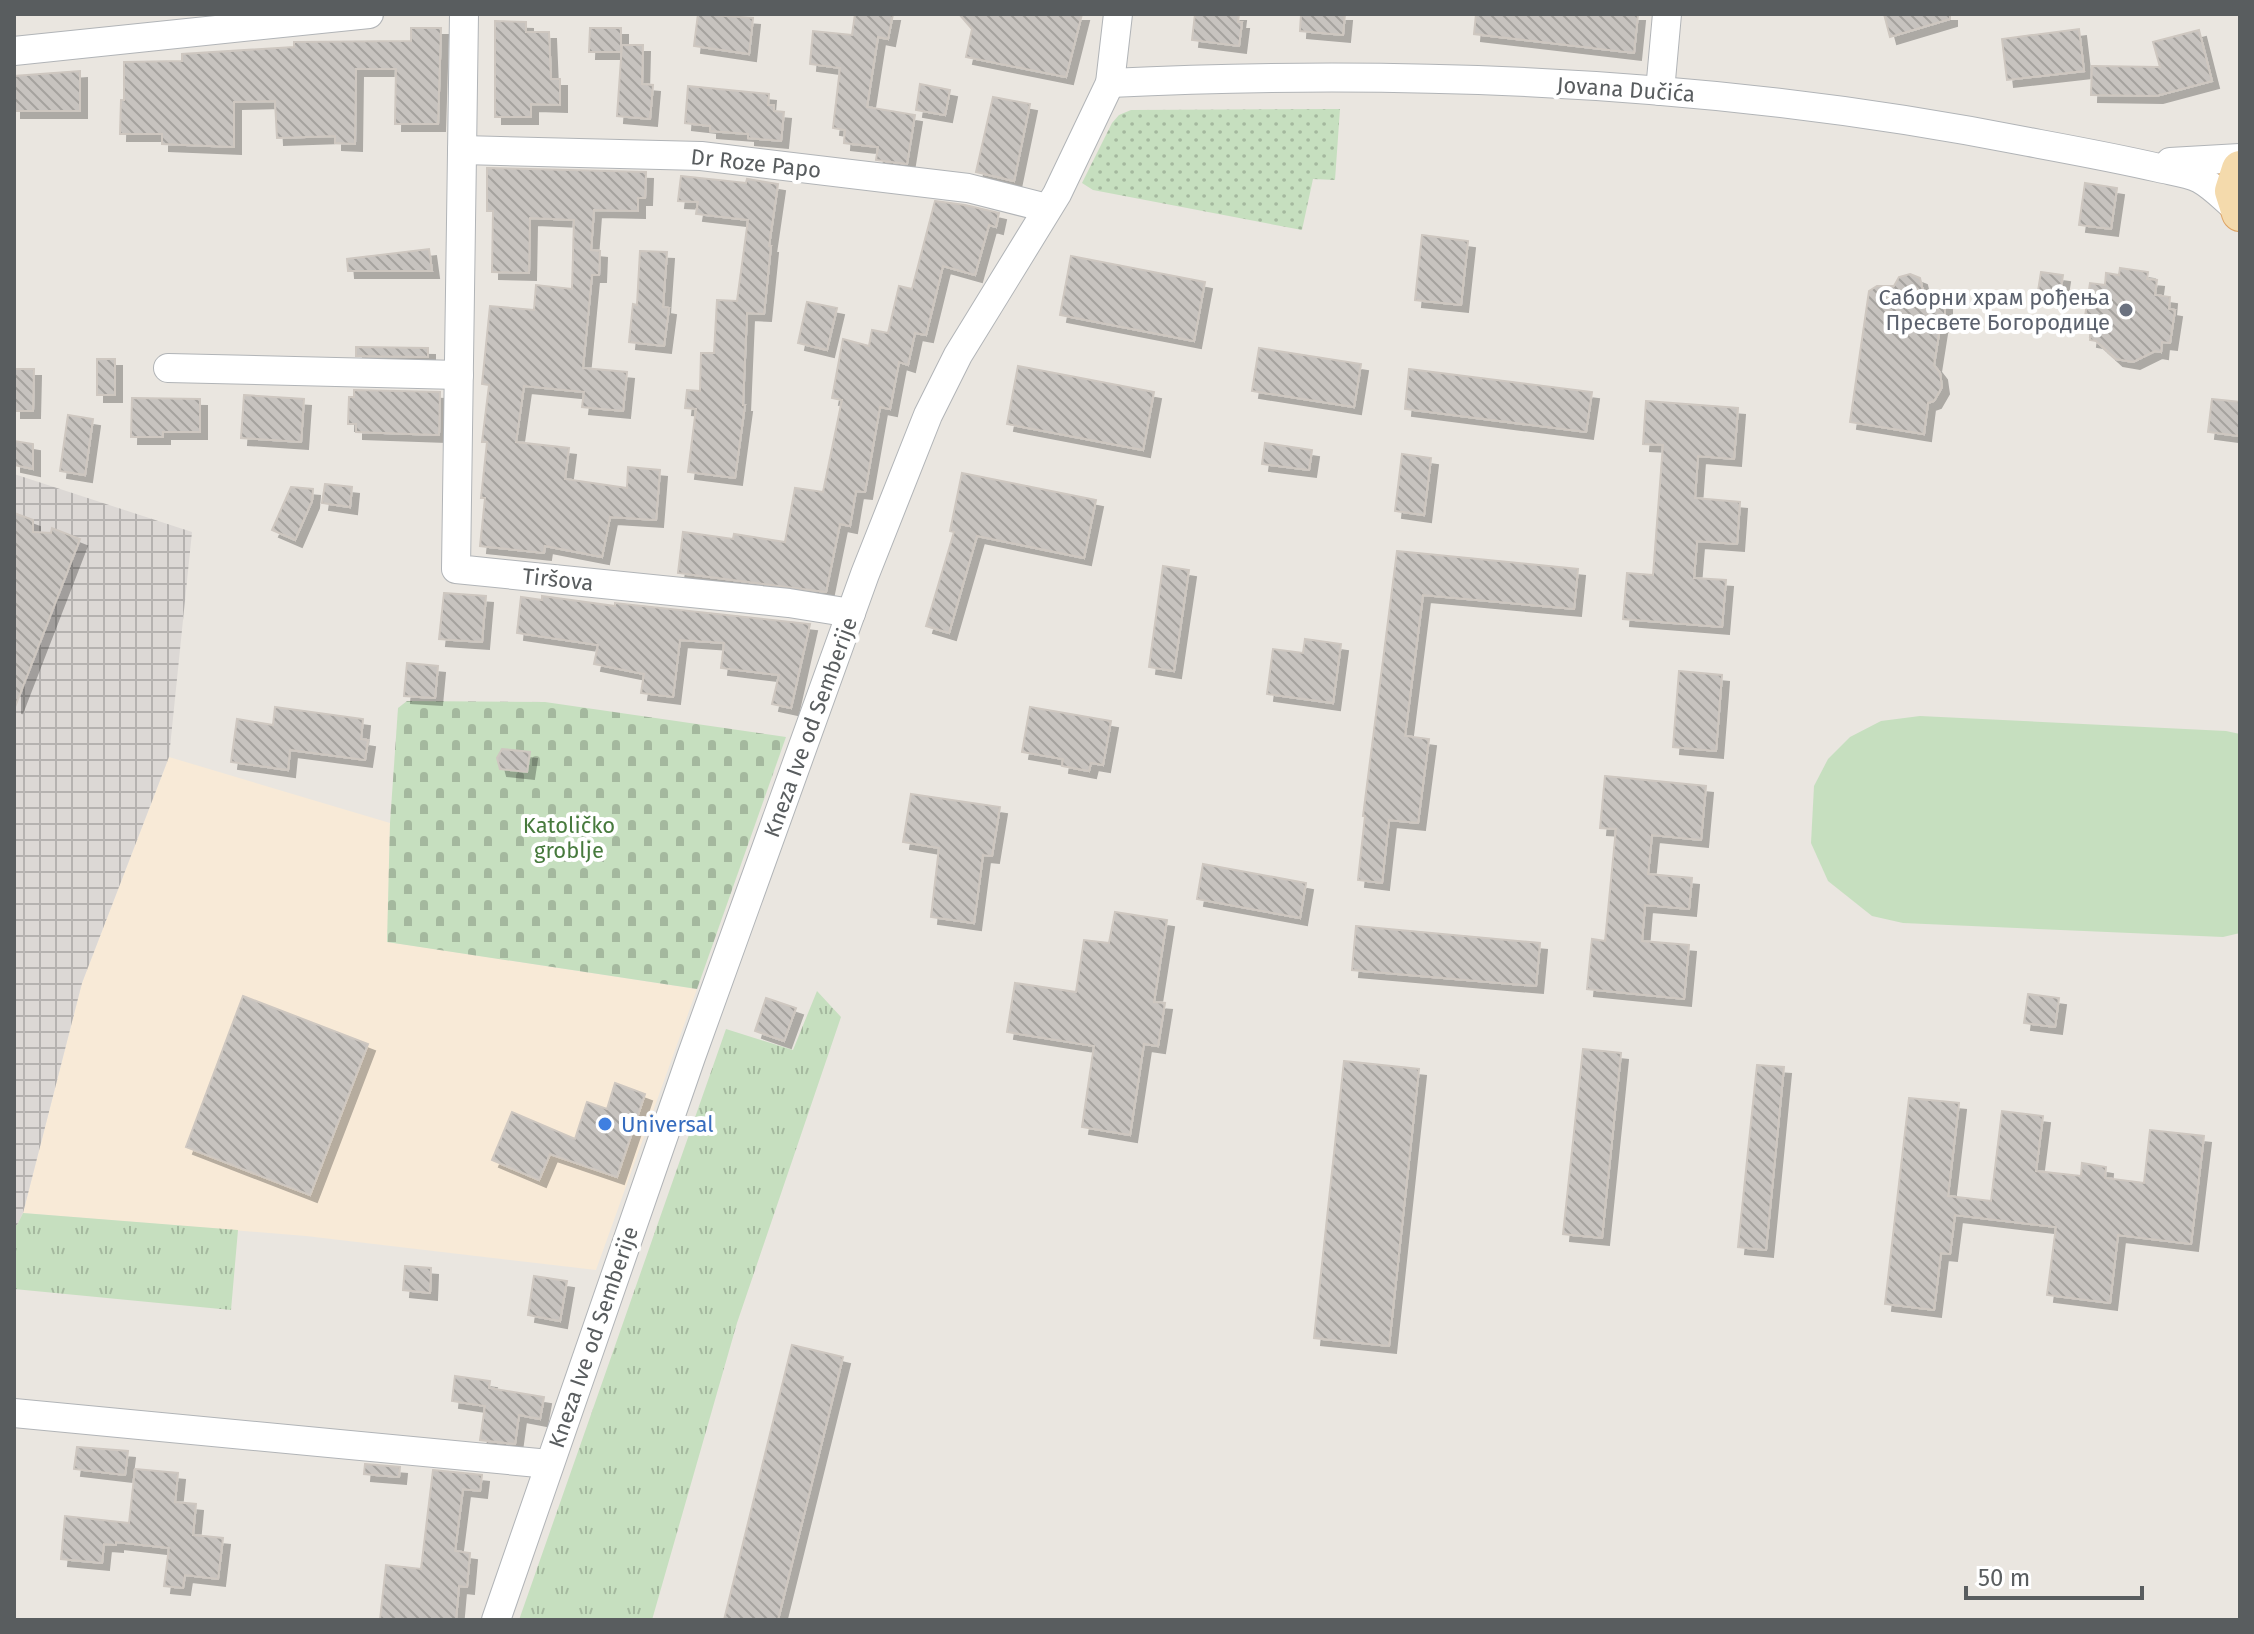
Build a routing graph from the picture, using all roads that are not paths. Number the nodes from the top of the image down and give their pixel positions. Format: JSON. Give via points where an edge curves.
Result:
{"nodes":[{"id":1,"x":369,"y":14,"type":"edge"},
{"id":2,"x":464,"y":14,"type":"edge"},
{"id":3,"x":1118,"y":14,"type":"edge"},
{"id":4,"x":1667,"y":14,"type":"edge"},
{"id":5,"x":14,"y":51,"type":"edge"},
{"id":6,"x":1110,"y":83,"type":"junction"},
{"id":7,"x":1660,"y":91,"type":"junction"},
{"id":8,"x":462,"y":150,"type":"junction"},
{"id":9,"x":2240,"y":158,"type":"edge"},
{"id":10,"x":2137,"y":163,"type":"junction"},
{"id":11,"x":2240,"y":169,"type":"edge"},
{"id":12,"x":1047,"y":208,"type":"junction"},
{"id":13,"x":2239,"y":211,"type":"edge"},
{"id":14,"x":168,"y":368,"type":"dead end"},
{"id":15,"x":459,"y":375,"type":"junction"},
{"id":16,"x":851,"y":613,"type":"junction"},
{"id":17,"x":14,"y":1413,"type":"edge"},
{"id":18,"x":549,"y":1464,"type":"junction"},
{"id":19,"x":496,"y":1620,"type":"edge"}],
"edges":[{"from":1,"to":5,"type":"street"},
{"from":2,"to":8,"type":"street","name":"Tiršova"},
{"from":3,"to":6,"type":"street","name":"Kneza Ive od Semberije"},
{"from":4,"to":7,"type":"street"},
{"from":6,"to":7,"type":"street","name":"Jovana Dučića","via":[[1424,77]]},
{"from":6,"to":12,"type":"street","name":"Kneza Ive od Semberije"},
{"from":7,"to":10,"type":"street","name":"Jovana Dučića","via":[[1855,113]]},
{"from":8,"to":12,"type":"street","name":"Dr Roze Papo","via":[[701,156],[968,188]]},
{"from":8,"to":15,"type":"street","name":"Tiršova"},
{"from":9,"to":10,"type":"street"},
{"from":10,"to":13,"type":"street","via":[[2199,178]]},
{"from":11,"to":13,"type":"main road","via":[[2233,191]]},
{"from":12,"to":16,"type":"street","name":"Kneza Ive od Semberije","via":[[928,415]]},
{"from":14,"to":15,"type":"street"},
{"from":15,"to":16,"type":"street","name":"Tiršova","via":[[456,569]]},
{"from":16,"to":18,"type":"street","name":"Kneza Ive od Semberije"},
{"from":17,"to":18,"type":"street","name":"Kneza Ive od Semberije"},
{"from":18,"to":19,"type":"street","name":"Kneza Ive od Semberije"}]}
